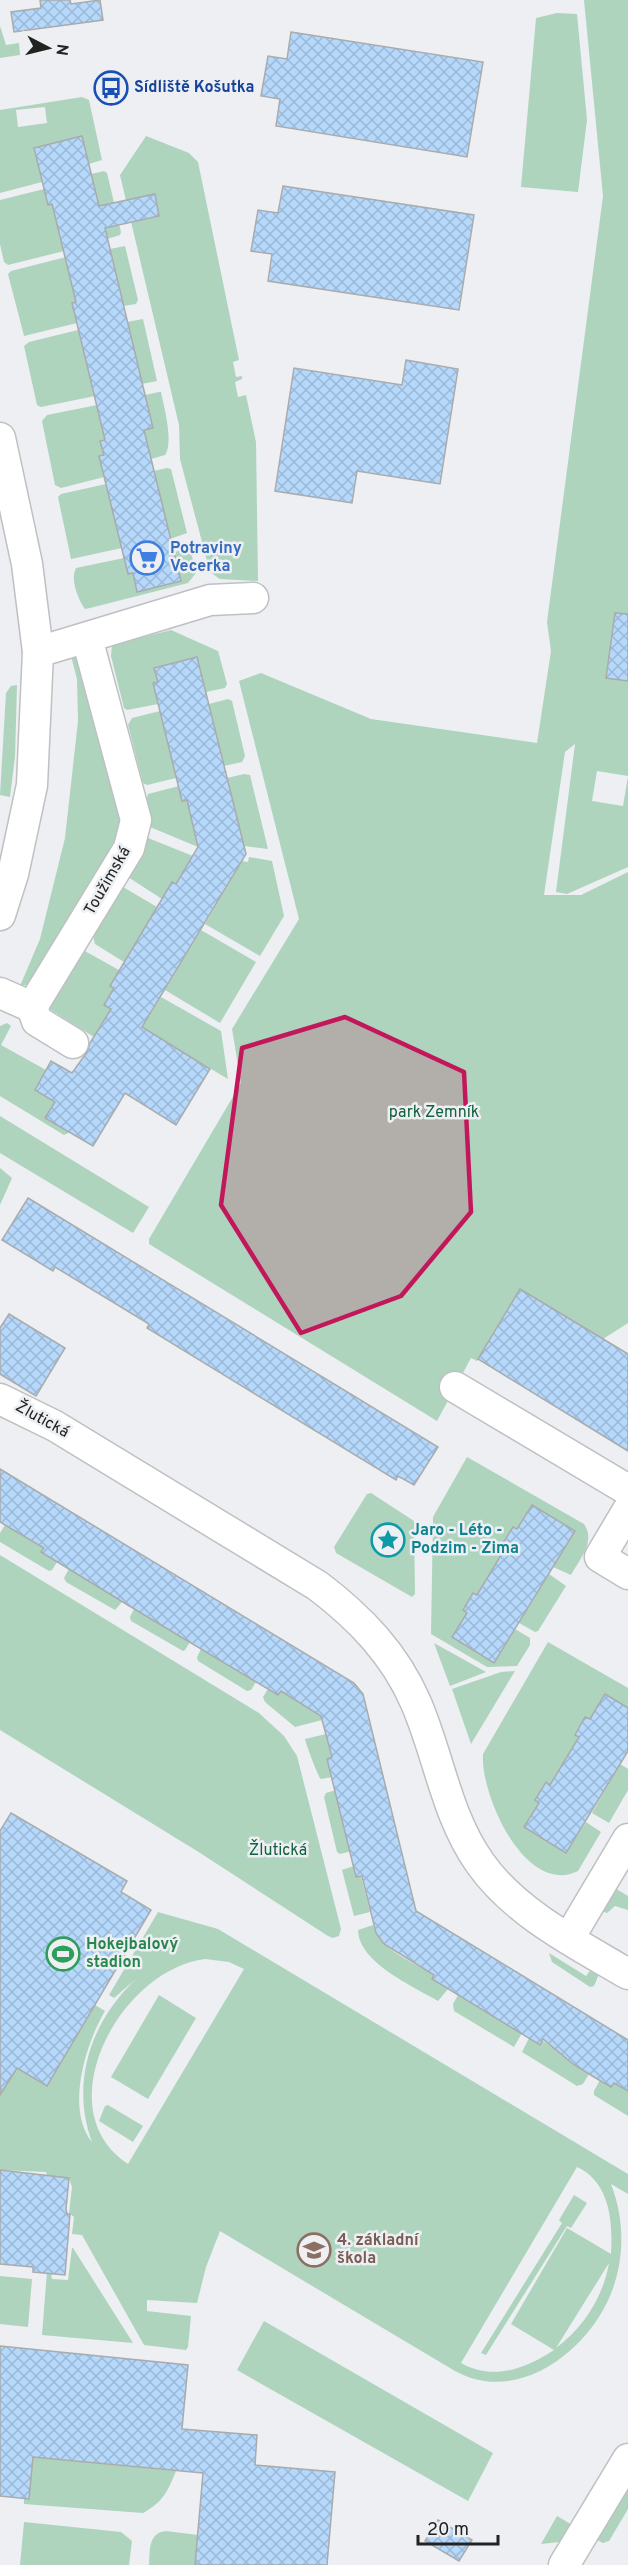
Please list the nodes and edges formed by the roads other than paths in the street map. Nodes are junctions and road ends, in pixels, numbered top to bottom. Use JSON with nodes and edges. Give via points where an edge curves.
{"nodes":[{"id":1,"x":0,"y":438,"type":"edge"},
{"id":2,"x":253,"y":598,"type":"dead end"},
{"id":3,"x":87,"y":638,"type":"junction"},
{"id":4,"x":38,"y":652,"type":"junction"},
{"id":5,"x":0,"y":915,"type":"edge"},
{"id":6,"x":0,"y":993,"type":"edge"},
{"id":7,"x":32,"y":1007,"type":"junction"},
{"id":8,"x":73,"y":1043,"type":"dead end"},
{"id":9,"x":455,"y":1387,"type":"dead end"},
{"id":10,"x":0,"y":1399,"type":"edge"},
{"id":11,"x":628,"y":1490,"type":"edge"},
{"id":12,"x":628,"y":1510,"type":"edge"},
{"id":13,"x":628,"y":1574,"type":"edge"},
{"id":14,"x":628,"y":1839,"type":"edge"},
{"id":15,"x":569,"y":1938,"type":"junction"},
{"id":16,"x":628,"y":1974,"type":"edge"},
{"id":17,"x":628,"y":2458,"type":"edge"},
{"id":18,"x":564,"y":2565,"type":"edge"}],
"edges":[{"from":1,"to":4,"type":"street","via":[[27,564]]},
{"from":2,"to":3,"type":"street","via":[[210,600]]},
{"from":3,"to":4,"type":"street"},
{"from":3,"to":7,"type":"street","name":"Toužimská","via":[[136,820],[129,848]]},
{"from":4,"to":5,"type":"street","via":[[32,785]]},
{"from":6,"to":7,"type":"street"},
{"from":7,"to":8,"type":"street","via":[[37,1021]]},
{"from":9,"to":11,"type":"street"},
{"from":10,"to":15,"type":"street","name":"Žlutická","via":[[65,1432],[318,1586],[350,1611],[381,1645],[417,1704],[449,1802],[478,1861],[505,1893]]},
{"from":12,"to":13,"type":"street","via":[[600,1557]]},
{"from":14,"to":15,"type":"street"},
{"from":15,"to":16,"type":"street","name":"Žlutická"},
{"from":17,"to":18,"type":"street"}]}
